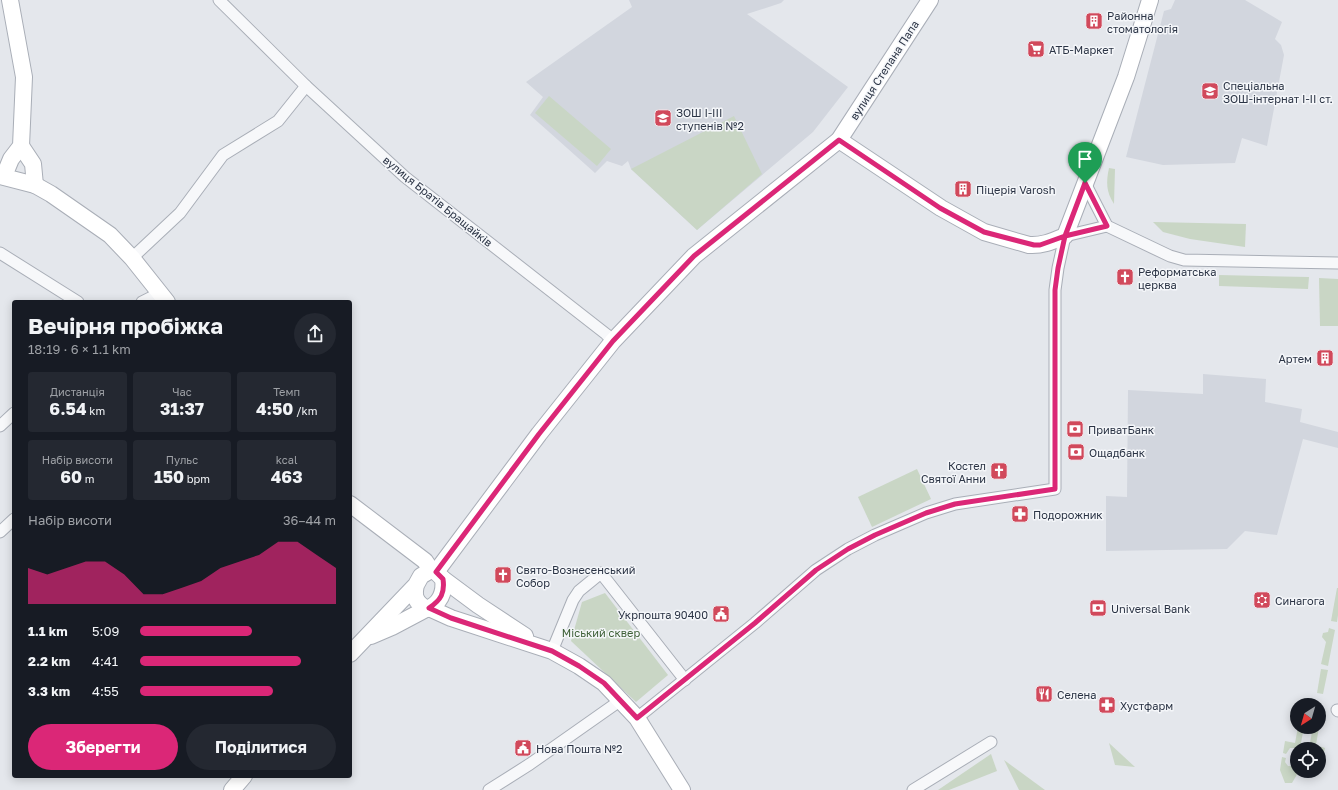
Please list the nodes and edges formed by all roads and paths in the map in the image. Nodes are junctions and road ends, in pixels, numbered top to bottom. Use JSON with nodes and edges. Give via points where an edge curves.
{"nodes":[{"id":1,"x":10,"y":0,"type":"edge"},
{"id":2,"x":219,"y":0,"type":"edge"},
{"id":3,"x":930,"y":0,"type":"edge"},
{"id":4,"x":1150,"y":0,"type":"edge"},
{"id":5,"x":306,"y":86,"type":"junction"},
{"id":6,"x":839,"y":140,"type":"junction"},
{"id":7,"x":21,"y":146,"type":"junction"},
{"id":8,"x":2,"y":176,"type":"edge"},
{"id":9,"x":1085,"y":183,"type":"junction"},
{"id":10,"x":35,"y":185,"type":"junction"},
{"id":11,"x":1107,"y":226,"type":"junction"},
{"id":12,"x":1065,"y":236,"type":"junction"},
{"id":13,"x":0,"y":253,"type":"edge"},
{"id":14,"x":132,"y":258,"type":"junction"},
{"id":15,"x":1338,"y":263,"type":"edge"},
{"id":16,"x":163,"y":298,"type":"edge"},
{"id":17,"x":75,"y":300,"type":"edge"},
{"id":18,"x":152,"y":300,"type":"edge"},
{"id":19,"x":613,"y":341,"type":"junction"},
{"id":20,"x":12,"y":415,"type":"edge"},
{"id":21,"x":0,"y":426,"type":"edge"},
{"id":22,"x":352,"y":506,"type":"edge"},
{"id":23,"x":12,"y":521,"type":"edge"},
{"id":24,"x":0,"y":532,"type":"edge"},
{"id":25,"x":437,"y":573,"type":"junction"},
{"id":26,"x":416,"y":585,"type":"junction"},
{"id":27,"x":428,"y":608,"type":"junction"},
{"id":28,"x":366,"y":638,"type":"junction"},
{"id":29,"x":548,"y":649,"type":"junction"},
{"id":30,"x":352,"y":652,"type":"edge"},
{"id":31,"x":685,"y":680,"type":"junction"},
{"id":32,"x":621,"y":700,"type":"junction"},
{"id":33,"x":637,"y":718,"type":"junction"},
{"id":34,"x":990,"y":742,"type":"dead end"},
{"id":35,"x":242,"y":778,"type":"edge"},
{"id":36,"x":232,"y":790,"type":"edge"},
{"id":37,"x":488,"y":790,"type":"edge"},
{"id":38,"x":682,"y":790,"type":"edge"},
{"id":39,"x":913,"y":790,"type":"edge"}],
"edges":[{"from":1,"to":7,"type":"main road","via":[[24,77]]},
{"from":2,"to":5,"type":"street","name":"вулиця Братів Бращайків"},
{"from":3,"to":6,"type":"main road","name":"вулиця Степана Папа"},
{"from":4,"to":9,"type":"main road","via":[[1126,77]]},
{"from":5,"to":14,"type":"street","via":[[278,121],[223,155],[180,213]]},
{"from":5,"to":19,"type":"street","name":"вулиця Братів Бращайків","via":[[405,177]]},
{"from":6,"to":12,"type":"main road","via":[[940,208],[984,232],[1034,245]]},
{"from":6,"to":19,"type":"main road","name":"вулиця Степана Папа","via":[[694,256]]},
{"from":7,"to":8,"type":"main road"},
{"from":7,"to":10,"type":"main road","via":[[33,164]]},
{"from":8,"to":10,"type":"main road"},
{"from":9,"to":11,"type":"street"},
{"from":9,"to":12,"type":"main road"},
{"from":10,"to":14,"type":"main road","via":[[110,235]]},
{"from":11,"to":12,"type":"street"},
{"from":11,"to":15,"type":"street","via":[[1184,260]]},
{"from":12,"to":31,"type":"street","via":[[1056,279],[1055,489],[955,504],[926,513],[875,535],[816,570]]},
{"from":13,"to":17,"type":"street"},
{"from":14,"to":16,"type":"main road"},
{"from":16,"to":18,"type":"street"},
{"from":19,"to":25,"type":"main road","name":"вулиця Степана Папа","via":[[539,434]]},
{"from":20,"to":21,"type":"street"},
{"from":22,"to":25,"type":"main road"},
{"from":23,"to":24,"type":"street"},
{"from":25,"to":26,"type":"main road","via":[[421,576]]},
{"from":25,"to":27,"type":"main road","via":[[443,595]]},
{"from":25,"to":29,"type":"main road","via":[[478,605]]},
{"from":26,"to":27,"type":"main road","via":[[415,597],[419,604]]},
{"from":26,"to":28,"type":"main road"},
{"from":27,"to":28,"type":"main road"},
{"from":27,"to":29,"type":"main road","via":[[451,618]]},
{"from":28,"to":30,"type":"main road"},
{"from":29,"to":31,"type":"street","via":[[579,591],[601,573]]},
{"from":29,"to":32,"type":"main road","via":[[604,683]]},
{"from":31,"to":33,"type":"street"},
{"from":32,"to":33,"type":"main road"},
{"from":32,"to":37,"type":"street","via":[[530,764]]},
{"from":33,"to":38,"type":"main road"},
{"from":34,"to":39,"type":"street"},
{"from":35,"to":36,"type":"main road"}]}
